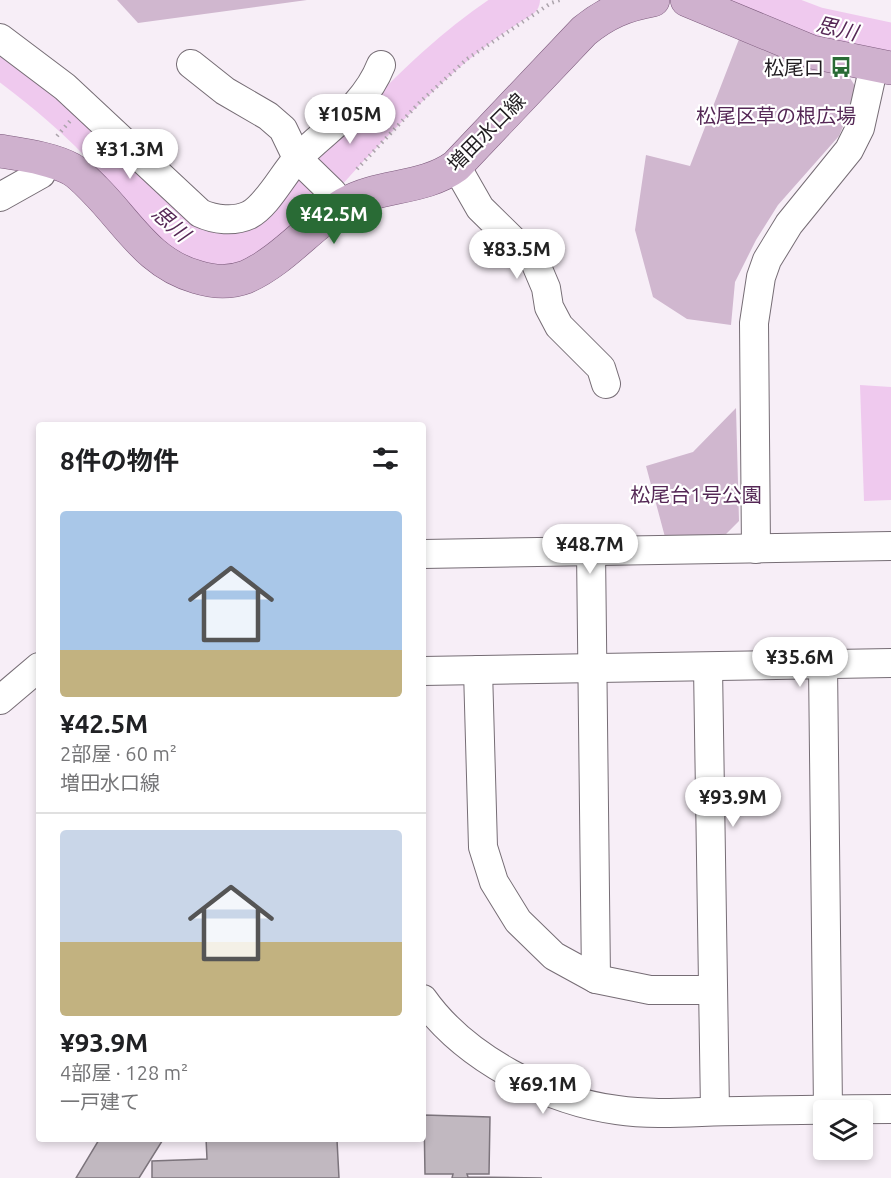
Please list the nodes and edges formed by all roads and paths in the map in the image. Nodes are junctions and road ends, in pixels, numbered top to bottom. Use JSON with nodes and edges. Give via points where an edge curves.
{"nodes":[{"id":1,"x":560,"y":0,"type":"edge"},
{"id":2,"x":653,"y":0,"type":"edge"},
{"id":3,"x":687,"y":0,"type":"edge"},
{"id":4,"x":734,"y":7,"type":"edge"},
{"id":5,"x":0,"y":38,"type":"edge"},
{"id":6,"x":191,"y":64,"type":"dead end"},
{"id":7,"x":381,"y":65,"type":"dead end"},
{"id":8,"x":883,"y":66,"type":"edge"},
{"id":9,"x":0,"y":151,"type":"edge"},
{"id":10,"x":46,"y":161,"type":"junction"},
{"id":11,"x":301,"y":162,"type":"junction"},
{"id":12,"x":456,"y":166,"type":"junction"},
{"id":13,"x":0,"y":197,"type":"edge"},
{"id":14,"x":336,"y":198,"type":"junction"},
{"id":15,"x":606,"y":384,"type":"dead end"},
{"id":16,"x":891,"y":546,"type":"edge"},
{"id":17,"x":756,"y":549,"type":"junction"},
{"id":18,"x":591,"y":551,"type":"junction"},
{"id":19,"x":426,"y":554,"type":"edge"},
{"id":20,"x":891,"y":663,"type":"edge"},
{"id":21,"x":823,"y":664,"type":"junction"},
{"id":22,"x":708,"y":666,"type":"junction"},
{"id":23,"x":592,"y":669,"type":"junction"},
{"id":24,"x":36,"y":670,"type":"edge"},
{"id":25,"x":478,"y":670,"type":"junction"},
{"id":26,"x":426,"y":671,"type":"edge"},
{"id":27,"x":0,"y":700,"type":"edge"},
{"id":28,"x":596,"y":979,"type":"junction"},
{"id":29,"x":712,"y":990,"type":"junction"},
{"id":30,"x":426,"y":1002,"type":"edge"},
{"id":31,"x":828,"y":1100,"type":"edge"},
{"id":32,"x":873,"y":1109,"type":"edge"},
{"id":33,"x":891,"y":1109,"type":"edge"},
{"id":34,"x":813,"y":1110,"type":"edge"},
{"id":35,"x":715,"y":1111,"type":"junction"}],
"edges":[{"from":1,"to":14,"type":"path","via":[[467,58],[374,148]]},
{"from":2,"to":12,"type":"main road","name":"増田水口線","via":[[617,9],[584,31]]},
{"from":3,"to":4,"type":"main road"},
{"from":4,"to":8,"type":"main road","via":[[812,52]]},
{"from":5,"to":11,"type":"street","via":[[65,87],[200,213],[212,218],[235,219],[251,214]]},
{"from":6,"to":11,"type":"street","via":[[283,129]]},
{"from":7,"to":11,"type":"street","via":[[375,81],[347,116]]},
{"from":8,"to":17,"type":"street","via":[[849,150],[789,224],[761,277],[754,323]]},
{"from":9,"to":10,"type":"main road","name":"増田水口線"},
{"from":10,"to":13,"type":"street","via":[[41,174]]},
{"from":10,"to":14,"type":"main road","name":"増田水口線","via":[[72,169],[87,181],[155,258],[209,281],[227,281],[256,271]]},
{"from":11,"to":14,"type":"street"},
{"from":12,"to":14,"type":"main road","name":"増田水口線","via":[[432,180],[356,198]]},
{"from":12,"to":15,"type":"street","via":[[480,208],[535,262],[559,326],[601,368]]},
{"from":16,"to":17,"type":"street"},
{"from":17,"to":18,"type":"street"},
{"from":18,"to":19,"type":"street"},
{"from":18,"to":23,"type":"street"},
{"from":20,"to":21,"type":"street"},
{"from":21,"to":22,"type":"street"},
{"from":21,"to":31,"type":"street"},
{"from":22,"to":23,"type":"street"},
{"from":22,"to":29,"type":"street"},
{"from":23,"to":25,"type":"street"},
{"from":23,"to":28,"type":"street"},
{"from":24,"to":27,"type":"street"},
{"from":25,"to":26,"type":"street"},
{"from":25,"to":28,"type":"street","via":[[486,861],[504,902],[527,932],[554,956]]},
{"from":28,"to":29,"type":"street","via":[[650,990]]},
{"from":29,"to":35,"type":"street"},
{"from":30,"to":35,"type":"street","via":[[471,1047],[540,1089],[616,1110]]},
{"from":32,"to":33,"type":"street"},
{"from":34,"to":35,"type":"street"}]}
